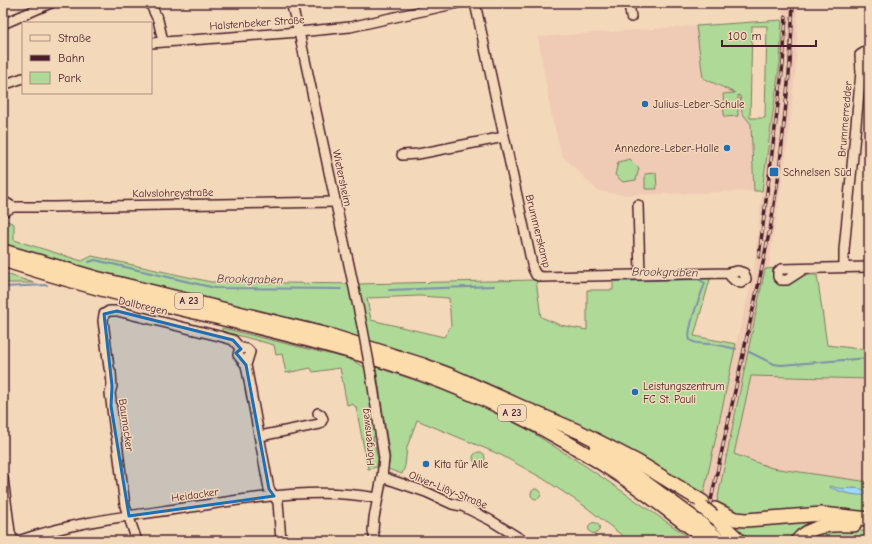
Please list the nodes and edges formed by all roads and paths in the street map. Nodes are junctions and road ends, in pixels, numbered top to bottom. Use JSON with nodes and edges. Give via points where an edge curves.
{"nodes":[{"id":1,"x":51,"y":3,"type":"edge"},
{"id":2,"x":150,"y":3,"type":"edge"},
{"id":3,"x":291,"y":3,"type":"edge"},
{"id":4,"x":458,"y":3,"type":"edge"},
{"id":5,"x":475,"y":3,"type":"edge"},
{"id":6,"x":629,"y":3,"type":"edge"},
{"id":7,"x":422,"y":7,"type":"edge"},
{"id":8,"x":631,"y":17,"type":"dead end"},
{"id":9,"x":3,"y":24,"type":"edge"},
{"id":10,"x":299,"y":32,"type":"junction"},
{"id":11,"x":163,"y":41,"type":"junction"},
{"id":12,"x":152,"y":43,"type":"edge"},
{"id":13,"x":869,"y":53,"type":"edge"},
{"id":14,"x":869,"y":61,"type":"edge"},
{"id":15,"x":861,"y":67,"type":"junction"},
{"id":16,"x":22,"y":78,"type":"edge"},
{"id":17,"x":3,"y":85,"type":"edge"},
{"id":18,"x":504,"y":137,"type":"junction"},
{"id":19,"x":402,"y":155,"type":"dead end"},
{"id":20,"x":3,"y":201,"type":"edge"},
{"id":21,"x":335,"y":202,"type":"junction"},
{"id":22,"x":638,"y":205,"type":"dead end"},
{"id":23,"x":13,"y":207,"type":"junction"},
{"id":24,"x":3,"y":212,"type":"edge"},
{"id":25,"x":3,"y":251,"type":"edge"},
{"id":26,"x":3,"y":260,"type":"edge"},
{"id":27,"x":869,"y":267,"type":"edge"},
{"id":28,"x":844,"y":268,"type":"junction"},
{"id":29,"x":804,"y":269,"type":"dead end"},
{"id":30,"x":728,"y":273,"type":"dead end"},
{"id":31,"x":640,"y":274,"type":"junction"},
{"id":32,"x":106,"y":312,"type":"joint"},
{"id":33,"x":363,"y":330,"type":"joint"},
{"id":34,"x":526,"y":410,"type":"junction"},
{"id":35,"x":318,"y":413,"type":"dead end"},
{"id":36,"x":260,"y":436,"type":"junction"},
{"id":37,"x":382,"y":477,"type":"junction"},
{"id":38,"x":3,"y":478,"type":"edge"},
{"id":39,"x":274,"y":496,"type":"junction"},
{"id":40,"x":377,"y":498,"type":"junction"},
{"id":41,"x":708,"y":509,"type":"junction"},
{"id":42,"x":129,"y":516,"type":"junction"},
{"id":43,"x":869,"y":519,"type":"edge"},
{"id":44,"x":869,"y":526,"type":"edge"},
{"id":45,"x":703,"y":532,"type":"edge"},
{"id":46,"x":13,"y":541,"type":"edge"},
{"id":47,"x":18,"y":541,"type":"edge"},
{"id":48,"x":137,"y":541,"type":"edge"},
{"id":49,"x":281,"y":541,"type":"edge"},
{"id":50,"x":375,"y":541,"type":"edge"},
{"id":51,"x":524,"y":541,"type":"edge"},
{"id":52,"x":721,"y":541,"type":"edge"},
{"id":53,"x":740,"y":541,"type":"edge"},
{"id":54,"x":797,"y":541,"type":"edge"}],
"edges":[{"from":1,"to":9,"type":"street"},
{"from":2,"to":11,"type":"street","via":[[158,20]]},
{"from":3,"to":10,"type":"street","name":"Wietersheim"},
{"from":4,"to":7,"type":"street","name":"Halstenbeker Straße"},
{"from":5,"to":18,"type":"street","name":"Brummerskamp"},
{"from":6,"to":8,"type":"street"},
{"from":7,"to":10,"type":"street","name":"Halstenbeker Straße","via":[[360,25]]},
{"from":10,"to":11,"type":"street","name":"Halstenbeker Straße"},
{"from":10,"to":21,"type":"street","name":"Wietersheim"},
{"from":11,"to":12,"type":"street","name":"Halstenbeker Straße"},
{"from":13,"to":15,"type":"street","name":"Brummerredder","via":[[862,52],[860,55]]},
{"from":14,"to":15,"type":"street","name":"Brummerredder"},
{"from":15,"to":28,"type":"street","name":"Brummerredder"},
{"from":16,"to":17,"type":"street"},
{"from":18,"to":19,"type":"street"},
{"from":18,"to":31,"type":"street","name":"Brummerskamp","via":[[536,275],[542,277]]},
{"from":20,"to":23,"type":"street"},
{"from":21,"to":23,"type":"street","name":"Kalvslohreystraße"},
{"from":21,"to":33,"type":"street","name":"Wietersheim"},
{"from":22,"to":31,"type":"street"},
{"from":23,"to":24,"type":"street","name":"Kalvslohreystraße"},
{"from":25,"to":34,"type":"highway","number":"A 23","via":[[96,278],[368,347],[450,375]]},
{"from":26,"to":45,"type":"highway","number":"A 23","via":[[100,289],[328,345],[419,373],[521,417],[590,456]]},
{"from":27,"to":28,"type":"street"},
{"from":28,"to":29,"type":"street"},
{"from":30,"to":31,"type":"street","name":"Brummerskamp"},
{"from":32,"to":36,"type":"street","name":"Dallbregen","via":[[117,311],[233,340],[241,349],[238,353],[246,365]]},
{"from":32,"to":42,"type":"street","name":"Baumacker","via":[[103,321],[111,372],[111,406],[125,506]]},
{"from":33,"to":37,"type":"street","name":"Hörgensweg","bridge":true,"via":[[384,458]]},
{"from":34,"to":41,"type":"highway","via":[[580,432],[638,462]]},
{"from":34,"to":45,"type":"highway","number":"A 23","via":[[589,444],[631,472]]},
{"from":35,"to":36,"type":"street","via":[[323,418],[320,424]]},
{"from":36,"to":39,"type":"street","name":"Dallbregen","via":[[269,489]]},
{"from":37,"to":40,"type":"street","name":"Hörgensweg"},
{"from":37,"to":51,"type":"street","name":"Oliver-Lißy-Straße","via":[[462,506]]},
{"from":38,"to":46,"type":"street"},
{"from":39,"to":40,"type":"street","name":"Heidacker","via":[[335,494]]},
{"from":39,"to":42,"type":"street","name":"Heidacker"},
{"from":39,"to":49,"type":"street","name":"Dallbregen","via":[[280,508]]},
{"from":40,"to":50,"type":"street","name":"Hörgensweg","via":[[373,524]]},
{"from":41,"to":43,"type":"highway","via":[[735,519],[746,520],[822,514]]},
{"from":41,"to":53,"type":"highway"},
{"from":42,"to":47,"type":"street","name":"Heidacker","via":[[71,525]]},
{"from":42,"to":48,"type":"street","name":"Baumacker"},
{"from":44,"to":54,"type":"highway","via":[[824,525],[806,532]]},
{"from":45,"to":52,"type":"highway","number":"A 23"}]}
